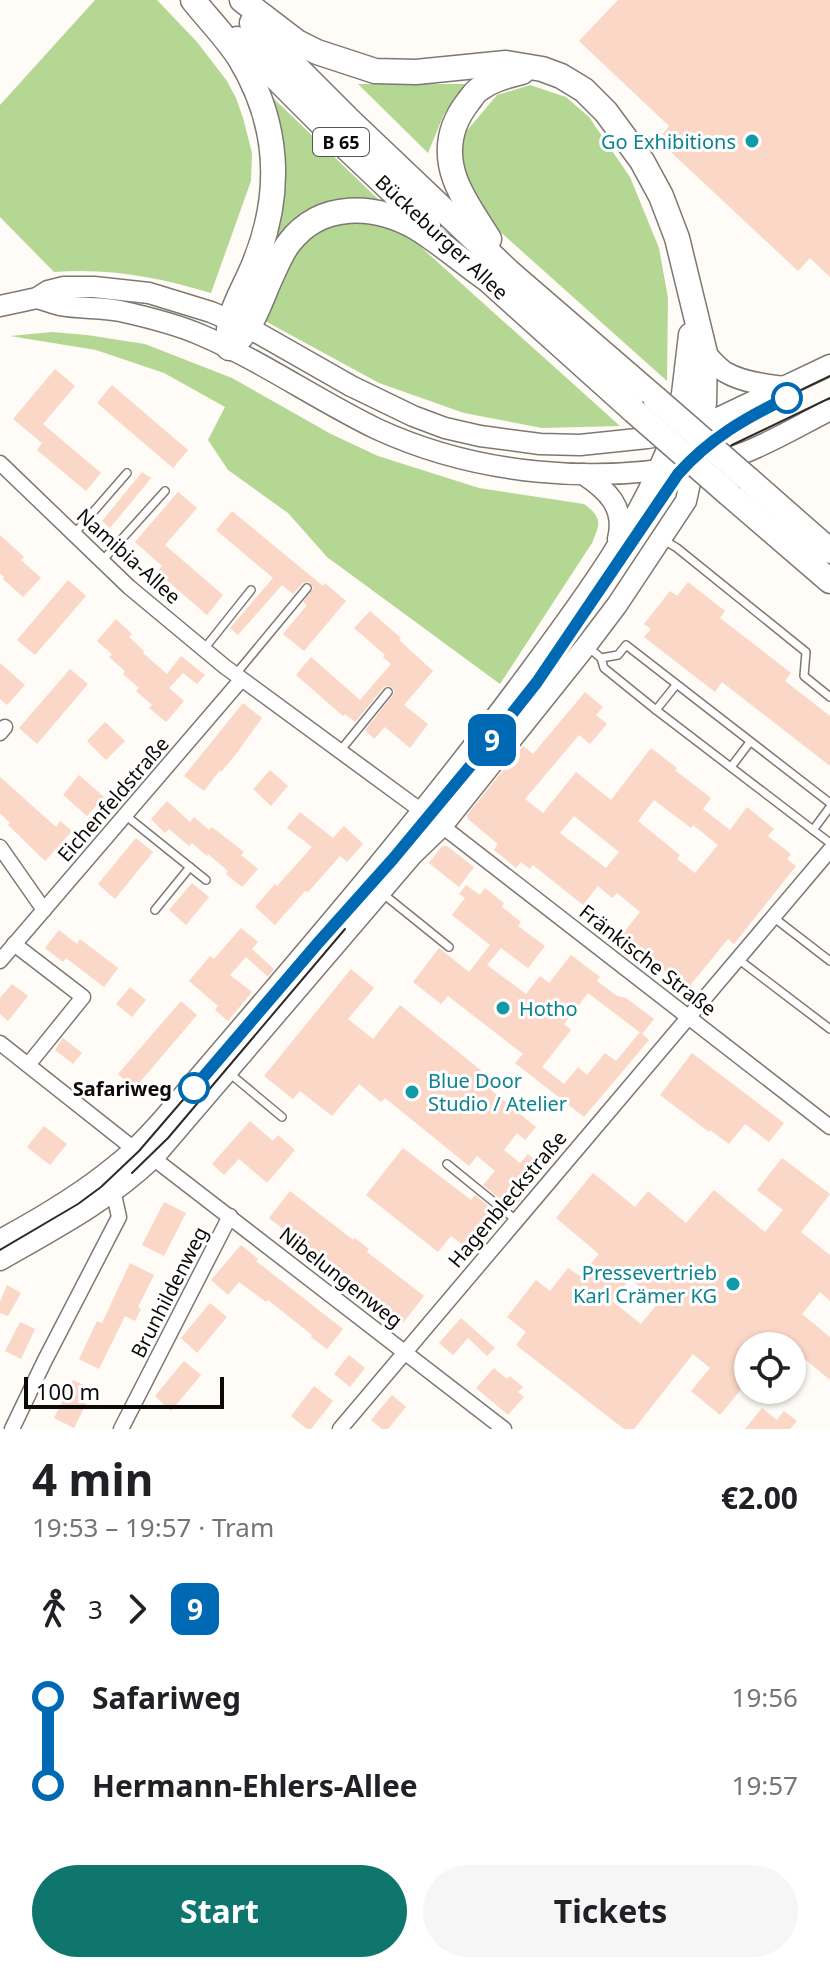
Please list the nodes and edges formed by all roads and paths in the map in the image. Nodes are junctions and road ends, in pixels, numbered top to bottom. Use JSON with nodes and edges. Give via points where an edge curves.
{"nodes":[{"id":1,"x":193,"y":0,"type":"edge"},
{"id":2,"x":199,"y":0,"type":"edge"},
{"id":3,"x":230,"y":0,"type":"edge"},
{"id":4,"x":242,"y":0,"type":"edge"},
{"id":5,"x":542,"y":69,"type":"junction"},
{"id":6,"x":498,"y":276,"type":"junction"},
{"id":7,"x":37,"y":298,"type":"junction"},
{"id":8,"x":692,"y":299,"type":"junction"},
{"id":9,"x":0,"y":306,"type":"edge"},
{"id":10,"x":239,"y":324,"type":"junction"},
{"id":11,"x":229,"y":348,"type":"junction"},
{"id":12,"x":705,"y":353,"type":"junction"},
{"id":13,"x":830,"y":365,"type":"edge"},
{"id":14,"x":785,"y":387,"type":"junction"},
{"id":15,"x":680,"y":410,"type":"junction"},
{"id":16,"x":830,"y":410,"type":"edge"},
{"id":17,"x":699,"y":427,"type":"junction"},
{"id":18,"x":673,"y":434,"type":"junction"},
{"id":19,"x":731,"y":457,"type":"junction"},
{"id":20,"x":0,"y":463,"type":"edge"},
{"id":21,"x":694,"y":465,"type":"junction"},
{"id":22,"x":660,"y":471,"type":"junction"},
{"id":23,"x":127,"y":473,"type":"dead end"},
{"id":24,"x":583,"y":474,"type":"junction"},
{"id":25,"x":738,"y":486,"type":"junction"},
{"id":26,"x":165,"y":491,"type":"dead end"},
{"id":27,"x":74,"y":534,"type":"junction"},
{"id":28,"x":662,"y":538,"type":"junction"},
{"id":29,"x":614,"y":550,"type":"junction"},
{"id":30,"x":830,"y":551,"type":"edge"},
{"id":31,"x":102,"y":561,"type":"junction"},
{"id":32,"x":830,"y":581,"type":"edge"},
{"id":33,"x":307,"y":588,"type":"dead end"},
{"id":34,"x":251,"y":590,"type":"dead end"},
{"id":35,"x":204,"y":649,"type":"junction"},
{"id":36,"x":594,"y":652,"type":"junction"},
{"id":37,"x":238,"y":677,"type":"junction"},
{"id":38,"x":676,"y":685,"type":"junction"},
{"id":39,"x":388,"y":692,"type":"dead end"},
{"id":40,"x":830,"y":697,"type":"edge"},
{"id":41,"x":656,"y":710,"type":"junction"},
{"id":42,"x":750,"y":742,"type":"junction"},
{"id":43,"x":340,"y":751,"type":"junction"},
{"id":44,"x":731,"y":767,"type":"junction"},
{"id":45,"x":830,"y":805,"type":"edge"},
{"id":46,"x":423,"y":812,"type":"junction"},
{"id":47,"x":125,"y":815,"type":"junction"},
{"id":48,"x":442,"y":826,"type":"junction"},
{"id":49,"x":813,"y":830,"type":"junction"},
{"id":50,"x":830,"y":843,"type":"edge"},
{"id":51,"x":0,"y":847,"type":"edge"},
{"id":52,"x":830,"y":850,"type":"edge"},
{"id":53,"x":190,"y":867,"type":"junction"},
{"id":54,"x":206,"y":880,"type":"dead end"},
{"id":55,"x":381,"y":892,"type":"junction"},
{"id":56,"x":44,"y":910,"type":"junction"},
{"id":57,"x":155,"y":910,"type":"dead end"},
{"id":58,"x":773,"y":917,"type":"junction"},
{"id":59,"x":14,"y":944,"type":"junction"},
{"id":60,"x":449,"y":947,"type":"dead end"},
{"id":61,"x":738,"y":959,"type":"junction"},
{"id":62,"x":0,"y":961,"type":"edge"},
{"id":63,"x":830,"y":961,"type":"edge"},
{"id":64,"x":689,"y":1017,"type":"junction"},
{"id":65,"x":830,"y":1029,"type":"edge"},
{"id":66,"x":0,"y":1043,"type":"edge"},
{"id":67,"x":28,"y":1065,"type":"junction"},
{"id":68,"x":228,"y":1072,"type":"junction"},
{"id":69,"x":282,"y":1117,"type":"dead end"},
{"id":70,"x":828,"y":1122,"type":"edge"},
{"id":71,"x":144,"y":1154,"type":"junction"},
{"id":72,"x":447,"y":1164,"type":"dead end"},
{"id":73,"x":111,"y":1194,"type":"junction"},
{"id":74,"x":230,"y":1216,"type":"junction"},
{"id":75,"x":516,"y":1220,"type":"junction"},
{"id":76,"x":0,"y":1240,"type":"edge"},
{"id":77,"x":0,"y":1260,"type":"edge"},
{"id":78,"x":404,"y":1352,"type":"junction"},
{"id":79,"x":12,"y":1429,"type":"edge"},
{"id":80,"x":121,"y":1429,"type":"edge"},
{"id":81,"x":340,"y":1429,"type":"edge"},
{"id":82,"x":504,"y":1429,"type":"edge"}],
"edges":[{"from":1,"to":10,"type":"highway","via":[[238,56],[261,102],[272,146],[274,177],[263,240]]},
{"from":2,"to":6,"type":"highway","name":"Bückeburger Allee","number":"B 65","via":[[345,146]]},
{"from":3,"to":6,"type":"highway","name":"Bückeburger Allee","number":"B 65"},
{"from":4,"to":5,"type":"highway","via":[[297,42],[375,71],[506,63]]},
{"from":5,"to":6,"type":"highway","via":[[498,78],[477,90],[457,116],[451,135],[454,176]]},
{"from":5,"to":8,"type":"highway","via":[[584,90],[642,161],[677,238]]},
{"from":6,"to":10,"type":"highway","via":[[383,213],[336,212],[312,222],[291,241]]},
{"from":6,"to":25,"type":"highway","name":"Bückeburger Allee","number":"B 65","bridge":true,"via":[[655,398]]},
{"from":6,"to":25,"type":"highway","name":"Bückeburger Allee","number":"B 65","bridge":true,"via":[[634,411]]},
{"from":7,"to":9,"type":"street"},
{"from":7,"to":10,"type":"street","via":[[64,287],[120,289],[180,301]]},
{"from":7,"to":11,"type":"street","via":[[121,311]]},
{"from":8,"to":12,"type":"highway"},
{"from":8,"to":15,"type":"highway"},
{"from":10,"to":11,"type":"highway","via":[[240,340]]},
{"from":10,"to":18,"type":"street","via":[[351,386],[445,428],[540,444]]},
{"from":11,"to":24,"type":"street","via":[[402,439],[462,460]]},
{"from":12,"to":14,"type":"street","via":[[726,373]]},
{"from":12,"to":17,"type":"highway"},
{"from":13,"to":14,"type":"street"},
{"from":14,"to":17,"type":"street"},
{"from":15,"to":17,"type":"street"},
{"from":15,"to":18,"type":"highway"},
{"from":16,"to":19,"type":"street"},
{"from":17,"to":18,"type":"street"},
{"from":17,"to":19,"type":"street"},
{"from":17,"to":21,"type":"street"},
{"from":18,"to":22,"type":"street"},
{"from":19,"to":21,"type":"street"},
{"from":20,"to":27,"type":"street","name":"Namibia-Allee"},
{"from":21,"to":22,"type":"street"},
{"from":21,"to":28,"type":"street","via":[[686,501]]},
{"from":22,"to":24,"type":"street"},
{"from":22,"to":29,"type":"street"},
{"from":23,"to":27,"type":"lane"},
{"from":24,"to":29,"type":"street","via":[[614,502],[620,519]]},
{"from":25,"to":30,"type":"highway","number":"B 65"},
{"from":25,"to":32,"type":"highway","number":"B 65"},
{"from":26,"to":31,"type":"lane"},
{"from":27,"to":31,"type":"street","name":"Namibia-Allee"},
{"from":28,"to":36,"type":"street"},
{"from":28,"to":40,"type":"lane","via":[[806,652],[804,676]]},
{"from":29,"to":46,"type":"street"},
{"from":31,"to":35,"type":"street","name":"Namibia-Allee"},
{"from":33,"to":37,"type":"lane"},
{"from":34,"to":35,"type":"lane"},
{"from":35,"to":37,"type":"street","name":"Namibia-Allee"},
{"from":36,"to":38,"type":"lane","via":[[618,655],[626,645]]},
{"from":36,"to":41,"type":"lane","via":[[604,668]]},
{"from":36,"to":48,"type":"street"},
{"from":37,"to":43,"type":"street","name":"Namibia-Allee"},
{"from":37,"to":47,"type":"street","name":"Eichenfeldstraße"},
{"from":38,"to":41,"type":"lane"},
{"from":38,"to":42,"type":"lane"},
{"from":39,"to":43,"type":"lane"},
{"from":41,"to":44,"type":"lane"},
{"from":42,"to":44,"type":"lane"},
{"from":42,"to":45,"type":"lane"},
{"from":43,"to":46,"type":"street","name":"Namibia-Allee"},
{"from":44,"to":49,"type":"lane"},
{"from":45,"to":49,"type":"lane"},
{"from":46,"to":48,"type":"street"},
{"from":46,"to":71,"type":"street","via":[[174,1107]]},
{"from":47,"to":53,"type":"lane"},
{"from":47,"to":56,"type":"street","name":"Eichenfeldstraße"},
{"from":48,"to":55,"type":"street"},
{"from":48,"to":64,"type":"street","name":"Fränkische Straße"},
{"from":49,"to":50,"type":"lane"},
{"from":51,"to":56,"type":"street"},
{"from":52,"to":58,"type":"street","name":"Hagenbleckstraße"},
{"from":53,"to":54,"type":"lane"},
{"from":53,"to":57,"type":"lane"},
{"from":55,"to":60,"type":"lane"},
{"from":55,"to":68,"type":"street"},
{"from":56,"to":59,"type":"street","name":"Eichenfeldstraße"},
{"from":58,"to":61,"type":"street","name":"Hagenbleckstraße"},
{"from":58,"to":63,"type":"lane"},
{"from":59,"to":62,"type":"street","name":"Eichenfeldstraße"},
{"from":59,"to":67,"type":"street","via":[[83,997]]},
{"from":61,"to":64,"type":"street","name":"Hagenbleckstraße"},
{"from":61,"to":65,"type":"lane"},
{"from":64,"to":70,"type":"street","name":"Fränkische Straße"},
{"from":64,"to":75,"type":"street","name":"Hagenbleckstraße"},
{"from":66,"to":67,"type":"street"},
{"from":67,"to":71,"type":"street"},
{"from":68,"to":69,"type":"lane"},
{"from":68,"to":71,"type":"street"},
{"from":71,"to":73,"type":"street","via":[[132,1179]]},
{"from":71,"to":74,"type":"street","name":"Nibelungenweg"},
{"from":71,"to":76,"type":"street"},
{"from":72,"to":75,"type":"lane"},
{"from":73,"to":77,"type":"street"},
{"from":73,"to":79,"type":"street","via":[[119,1217]]},
{"from":74,"to":78,"type":"street","name":"Nibelungenweg"},
{"from":74,"to":80,"type":"street","name":"Brunhildenweg"},
{"from":75,"to":78,"type":"street","name":"Hagenbleckstraße"},
{"from":78,"to":81,"type":"street","name":"Hagenbleckstraße"},
{"from":78,"to":82,"type":"street","name":"Nibelungenweg"}]}
